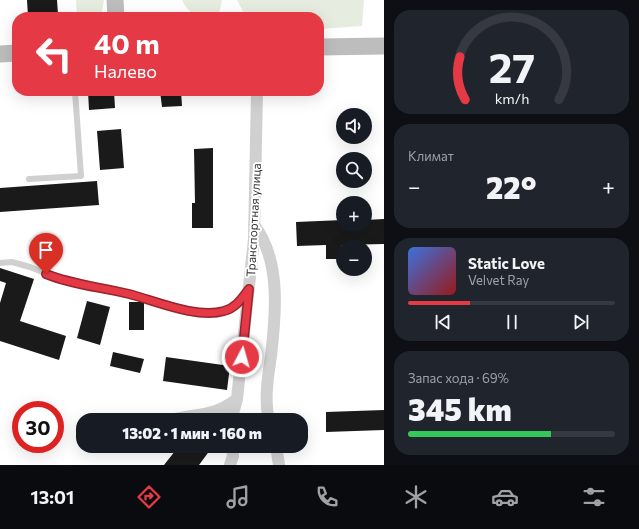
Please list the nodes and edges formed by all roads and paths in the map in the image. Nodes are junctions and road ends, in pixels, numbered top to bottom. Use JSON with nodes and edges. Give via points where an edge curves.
{"nodes":[{"id":1,"x":115,"y":0,"type":"edge"},
{"id":2,"x":116,"y":12,"type":"edge"},
{"id":3,"x":384,"y":46,"type":"edge"},
{"id":4,"x":324,"y":47,"type":"edge"},
{"id":5,"x":12,"y":53,"type":"edge"},
{"id":6,"x":0,"y":54,"type":"edge"},
{"id":7,"x":75,"y":96,"type":"edge"},
{"id":8,"x":257,"y":96,"type":"edge"},
{"id":9,"x":29,"y":179,"type":"dead end"},
{"id":10,"x":254,"y":224,"type":"junction"},
{"id":11,"x":0,"y":263,"type":"edge"},
{"id":12,"x":249,"y":289,"type":"junction"},
{"id":13,"x":237,"y":399,"type":"junction"},
{"id":14,"x":211,"y":413,"type":"edge"},
{"id":15,"x":233,"y":413,"type":"edge"},
{"id":16,"x":267,"y":413,"type":"edge"},
{"id":17,"x":233,"y":453,"type":"edge"},
{"id":18,"x":277,"y":453,"type":"edge"},
{"id":19,"x":230,"y":465,"type":"edge"},
{"id":20,"x":279,"y":465,"type":"edge"}],
"edges":[{"from":1,"to":2,"type":"main road"},
{"from":3,"to":4,"type":"main road"},
{"from":5,"to":6,"type":"main road"},
{"from":7,"to":9,"type":"lane","via":[[81,176]]},
{"from":8,"to":10,"type":"street","name":"Транспортная улица"},
{"from":10,"to":12,"type":"street","name":"Транспортная улица"},
{"from":10,"to":16,"type":"street","via":[[263,236],[271,259],[274,310]]},
{"from":11,"to":12,"type":"lane","via":[[12,262],[67,282],[130,294],[201,313],[225,311],[239,303]]},
{"from":12,"to":13,"type":"street","name":"Транспортная улица"},
{"from":13,"to":14,"type":"street","via":[[225,408]]},
{"from":13,"to":15,"type":"street","name":"Транспортная улица"},
{"from":17,"to":19,"type":"street"},
{"from":18,"to":20,"type":"street"}]}
